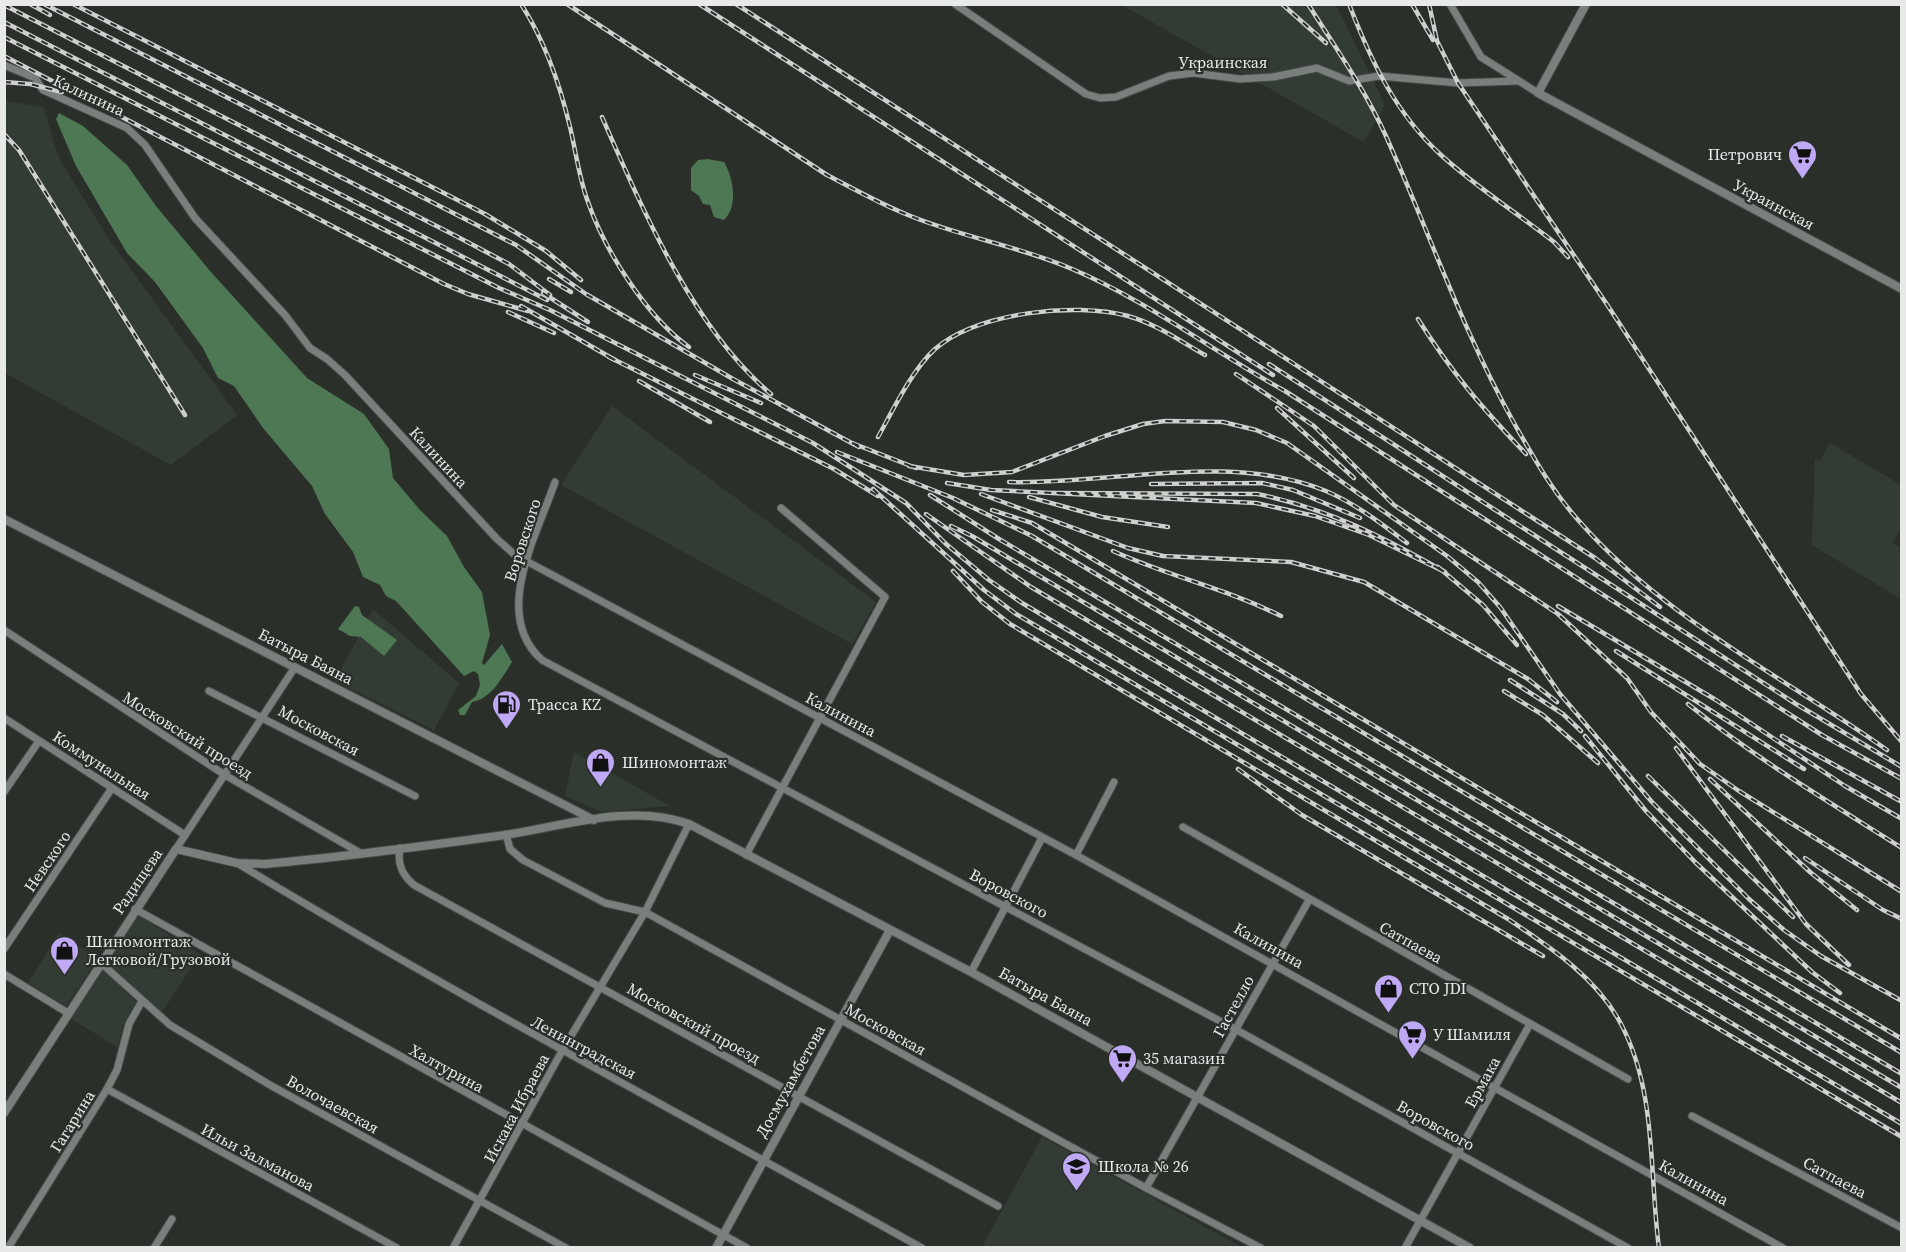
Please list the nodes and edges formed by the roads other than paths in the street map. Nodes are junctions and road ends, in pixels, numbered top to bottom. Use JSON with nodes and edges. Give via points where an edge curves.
{"nodes":[{"id":1,"x":955,"y":4,"type":"edge"},
{"id":2,"x":1450,"y":4,"type":"edge"},
{"id":3,"x":1586,"y":4,"type":"edge"},
{"id":4,"x":4,"y":65,"type":"edge"},
{"id":5,"x":1517,"y":81,"type":"junction"},
{"id":6,"x":1538,"y":93,"type":"junction"},
{"id":7,"x":1902,"y":289,"type":"edge"},
{"id":8,"x":555,"y":482,"type":"dead end"},
{"id":9,"x":781,"y":508,"type":"dead end"},
{"id":10,"x":4,"y":519,"type":"edge"},
{"id":11,"x":527,"y":562,"type":"junction"},
{"id":12,"x":4,"y":630,"type":"edge"},
{"id":13,"x":295,"y":667,"type":"junction"},
{"id":14,"x":209,"y":691,"type":"dead end"},
{"id":15,"x":264,"y":716,"type":"junction"},
{"id":16,"x":818,"y":717,"type":"junction"},
{"id":17,"x":4,"y":718,"type":"edge"},
{"id":18,"x":39,"y":741,"type":"junction"},
{"id":19,"x":225,"y":775,"type":"junction"},
{"id":20,"x":1114,"y":782,"type":"dead end"},
{"id":21,"x":782,"y":787,"type":"junction"},
{"id":22,"x":112,"y":788,"type":"junction"},
{"id":23,"x":4,"y":792,"type":"edge"},
{"id":24,"x":415,"y":796,"type":"dead end"},
{"id":25,"x":594,"y":820,"type":"junction"},
{"id":26,"x":689,"y":824,"type":"junction"},
{"id":27,"x":1183,"y":827,"type":"dead end"},
{"id":28,"x":506,"y":834,"type":"junction"},
{"id":29,"x":185,"y":835,"type":"junction"},
{"id":30,"x":1042,"y":838,"type":"junction"},
{"id":31,"x":400,"y":848,"type":"junction"},
{"id":32,"x":176,"y":849,"type":"junction"},
{"id":33,"x":362,"y":854,"type":"junction"},
{"id":34,"x":746,"y":855,"type":"junction"},
{"id":35,"x":1076,"y":855,"type":"junction"},
{"id":36,"x":237,"y":863,"type":"junction"},
{"id":37,"x":1309,"y":900,"type":"junction"},
{"id":38,"x":1006,"y":906,"type":"junction"},
{"id":39,"x":135,"y":909,"type":"junction"},
{"id":40,"x":645,"y":912,"type":"junction"},
{"id":41,"x":890,"y":930,"type":"junction"},
{"id":42,"x":4,"y":949,"type":"edge"},
{"id":43,"x":1272,"y":962,"type":"junction"},
{"id":44,"x":101,"y":963,"type":"junction"},
{"id":45,"x":971,"y":972,"type":"junction"},
{"id":46,"x":4,"y":974,"type":"edge"},
{"id":47,"x":600,"y":986,"type":"junction"},
{"id":48,"x":142,"y":1001,"type":"junction"},
{"id":49,"x":69,"y":1013,"type":"junction"},
{"id":50,"x":841,"y":1020,"type":"junction"},
{"id":51,"x":1530,"y":1024,"type":"junction"},
{"id":52,"x":1235,"y":1029,"type":"junction"},
{"id":53,"x":562,"y":1051,"type":"junction"},
{"id":54,"x":1628,"y":1079,"type":"dead end"},
{"id":55,"x":1494,"y":1087,"type":"junction"},
{"id":56,"x":107,"y":1089,"type":"junction"},
{"id":57,"x":1198,"y":1096,"type":"junction"},
{"id":58,"x":798,"y":1097,"type":"junction"},
{"id":59,"x":4,"y":1113,"type":"edge"},
{"id":60,"x":1692,"y":1116,"type":"dead end"},
{"id":61,"x":523,"y":1126,"type":"junction"},
{"id":62,"x":1458,"y":1153,"type":"junction"},
{"id":63,"x":764,"y":1160,"type":"junction"},
{"id":64,"x":1146,"y":1188,"type":"junction"},
{"id":65,"x":481,"y":1201,"type":"junction"},
{"id":66,"x":998,"y":1206,"type":"dead end"},
{"id":67,"x":172,"y":1219,"type":"dead end"},
{"id":68,"x":1420,"y":1220,"type":"junction"},
{"id":69,"x":1902,"y":1228,"type":"edge"},
{"id":70,"x":723,"y":1235,"type":"junction"},
{"id":71,"x":8,"y":1248,"type":"edge"},
{"id":72,"x":154,"y":1248,"type":"edge"},
{"id":73,"x":397,"y":1248,"type":"edge"},
{"id":74,"x":453,"y":1248,"type":"edge"},
{"id":75,"x":566,"y":1248,"type":"edge"},
{"id":76,"x":716,"y":1248,"type":"edge"},
{"id":77,"x":747,"y":1248,"type":"edge"},
{"id":78,"x":922,"y":1248,"type":"edge"},
{"id":79,"x":1261,"y":1248,"type":"edge"},
{"id":80,"x":1405,"y":1248,"type":"edge"},
{"id":81,"x":1470,"y":1248,"type":"edge"},
{"id":82,"x":1628,"y":1248,"type":"edge"},
{"id":83,"x":1783,"y":1248,"type":"edge"}],
"edges":[{"from":1,"to":5,"type":"street","name":"Украинская","via":[[1086,94],[1100,98],[1116,97],[1169,76],[1251,79],[1317,68],[1349,81],[1379,76],[1458,83]]},
{"from":2,"to":5,"type":"street","via":[[1481,57]]},
{"from":3,"to":6,"type":"street"},
{"from":4,"to":11,"type":"street","name":"Калинина","via":[[35,78],[43,90],[127,128],[145,145],[195,218],[285,315],[310,348],[345,375],[497,540]]},
{"from":5,"to":6,"type":"street"},
{"from":6,"to":7,"type":"street","name":"Украинская"},
{"from":8,"to":11,"type":"street","name":"Воровского"},
{"from":9,"to":16,"type":"street","via":[[885,597]]},
{"from":10,"to":13,"type":"street","name":"Батыра Баяна"},
{"from":11,"to":16,"type":"street","name":"Калинина"},
{"from":11,"to":21,"type":"street","name":"Воровского","via":[[517,605],[520,625],[542,660]]},
{"from":12,"to":19,"type":"street","name":"Московский проезд"},
{"from":13,"to":15,"type":"street","name":"Радищева"},
{"from":13,"to":25,"type":"street","name":"Батыра Баяна"},
{"from":14,"to":15,"type":"street","name":"Московская"},
{"from":15,"to":19,"type":"street","name":"Радищева"},
{"from":15,"to":24,"type":"street","name":"Московская"},
{"from":16,"to":21,"type":"street"},
{"from":16,"to":30,"type":"street","name":"Калинина"},
{"from":17,"to":18,"type":"street","name":"Коммунальная"},
{"from":18,"to":22,"type":"street","name":"Коммунальная"},
{"from":18,"to":23,"type":"street"},
{"from":19,"to":29,"type":"street","name":"Радищева"},
{"from":19,"to":33,"type":"street","name":"Московский проезд"},
{"from":20,"to":35,"type":"street"},
{"from":21,"to":34,"type":"street"},
{"from":21,"to":38,"type":"street","name":"Воровского"},
{"from":22,"to":29,"type":"street","name":"Коммунальная"},
{"from":22,"to":42,"type":"street","name":"Невского"},
{"from":25,"to":26,"type":"street","name":"Батыра Баяна","via":[[654,815]]},
{"from":25,"to":28,"type":"street","name":"Батыра Баяна"},
{"from":26,"to":34,"type":"street","name":"Батыра Баяна"},
{"from":26,"to":40,"type":"street","name":"Искака Ибраева"},
{"from":27,"to":37,"type":"street","name":"Сатпаева"},
{"from":28,"to":31,"type":"street","name":"Батыра Баяна"},
{"from":28,"to":40,"type":"street","name":"Московская","via":[[510,849],[529,863],[605,903]]},
{"from":29,"to":32,"type":"street","name":"Радищева"},
{"from":30,"to":35,"type":"street","name":"Калинина"},
{"from":30,"to":38,"type":"street"},
{"from":31,"to":33,"type":"street","name":"Батыра Баяна"},
{"from":31,"to":47,"type":"street","name":"Московский проезд","via":[[399,864],[414,885]]},
{"from":32,"to":36,"type":"street","name":"Батыра Баяна"},
{"from":32,"to":39,"type":"street","name":"Радищева"},
{"from":33,"to":36,"type":"street","name":"Батыра Баяна","via":[[265,864]]},
{"from":34,"to":41,"type":"street","name":"Батыра Баяна"},
{"from":35,"to":43,"type":"street","name":"Калинина"},
{"from":36,"to":53,"type":"street","name":"Ленинградская","via":[[353,934]]},
{"from":37,"to":43,"type":"street","name":"Гастелло"},
{"from":37,"to":51,"type":"street","name":"Сатпаева"},
{"from":38,"to":45,"type":"street"},
{"from":38,"to":52,"type":"street","name":"Воровского"},
{"from":39,"to":44,"type":"street","name":"Радищева"},
{"from":39,"to":61,"type":"street","name":"Халтурина"},
{"from":40,"to":47,"type":"street","name":"Искака Ибраева"},
{"from":40,"to":50,"type":"street","name":"Московская"},
{"from":41,"to":45,"type":"street","name":"Батыра Баяна"},
{"from":41,"to":50,"type":"street","name":"Досмухамбетова"},
{"from":43,"to":52,"type":"street","name":"Гастелло"},
{"from":43,"to":55,"type":"street","name":"Калинина"},
{"from":44,"to":48,"type":"street","name":"Волочаевская"},
{"from":44,"to":49,"type":"street","name":"Радищева"},
{"from":45,"to":57,"type":"street","name":"Батыра Баяна"},
{"from":46,"to":49,"type":"street"},
{"from":47,"to":53,"type":"street","name":"Искака Ибраева"},
{"from":47,"to":58,"type":"street","name":"Московский проезд"},
{"from":48,"to":56,"type":"street","name":"Гагарина","via":[[129,1024],[117,1070]]},
{"from":48,"to":65,"type":"street","name":"Волочаевская","via":[[170,1025],[270,1085]]},
{"from":49,"to":59,"type":"street","name":"Радищева"},
{"from":50,"to":58,"type":"street","name":"Досмухамбетова"},
{"from":50,"to":64,"type":"street","name":"Московская"},
{"from":51,"to":54,"type":"street","name":"Сатпаева"},
{"from":51,"to":55,"type":"street","name":"Ермака"},
{"from":52,"to":57,"type":"street","name":"Гастелло"},
{"from":52,"to":62,"type":"street","name":"Воровского"},
{"from":53,"to":61,"type":"street","name":"Искака Ибраева"},
{"from":53,"to":63,"type":"street","name":"Ленинградская"},
{"from":55,"to":62,"type":"street","name":"Ермака"},
{"from":55,"to":83,"type":"street","name":"Калинина"},
{"from":56,"to":71,"type":"street","name":"Гагарина"},
{"from":56,"to":73,"type":"street","name":"Ильи Залманова"},
{"from":57,"to":64,"type":"street","name":"Гастелло"},
{"from":57,"to":68,"type":"street","name":"Батыра Баяна"},
{"from":58,"to":63,"type":"street","name":"Досмухамбетова"},
{"from":58,"to":66,"type":"street","name":"Московский проезд"},
{"from":60,"to":69,"type":"street","name":"Сатпаева"},
{"from":61,"to":65,"type":"street","name":"Искака Ибраева"},
{"from":61,"to":70,"type":"street","name":"Халтурина"},
{"from":62,"to":68,"type":"street","name":"Ермака"},
{"from":62,"to":82,"type":"street","name":"Воровского"},
{"from":63,"to":70,"type":"street","name":"Досмухамбетова"},
{"from":63,"to":78,"type":"street","name":"Ленинградская"},
{"from":64,"to":79,"type":"street","name":"Московская"},
{"from":65,"to":74,"type":"street","name":"Искака Ибраева"},
{"from":65,"to":75,"type":"street","name":"Волочаевская"},
{"from":67,"to":72,"type":"street"},
{"from":68,"to":80,"type":"street","name":"Ермака"},
{"from":68,"to":81,"type":"street","name":"Батыра Баяна"},
{"from":70,"to":76,"type":"street","name":"Досмухамбетова"},
{"from":70,"to":77,"type":"street","name":"Халтурина"}]}
